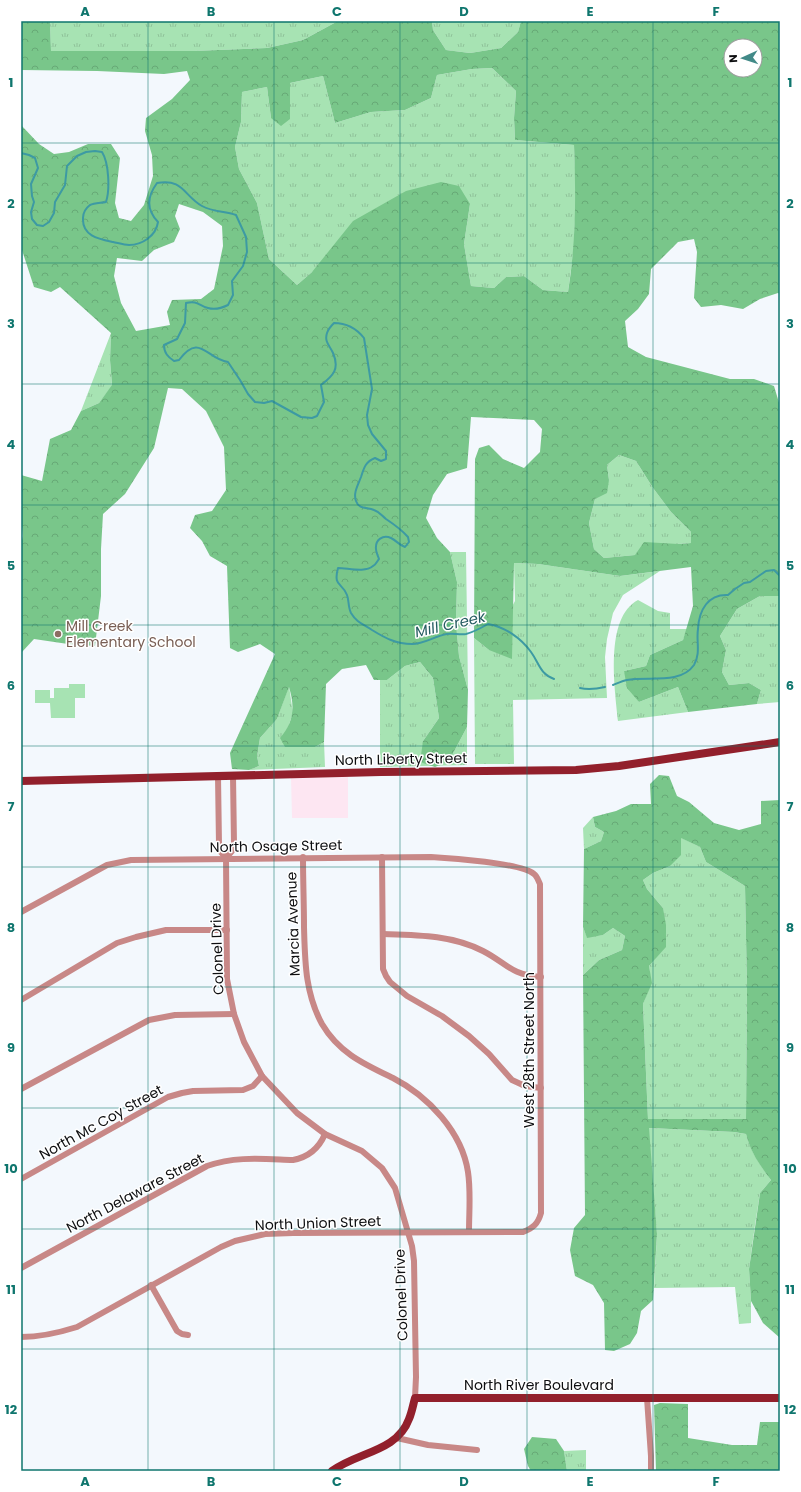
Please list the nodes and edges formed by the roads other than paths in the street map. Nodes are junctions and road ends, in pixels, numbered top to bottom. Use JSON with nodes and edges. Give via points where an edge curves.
{"nodes":[{"id":1,"x":780,"y":742,"type":"edge"},
{"id":2,"x":218,"y":776,"type":"junction"},
{"id":3,"x":233,"y":776,"type":"junction"},
{"id":4,"x":21,"y":781,"type":"edge"},
{"id":5,"x":382,"y":857,"type":"junction"},
{"id":6,"x":226,"y":858,"type":"junction"},
{"id":7,"x":303,"y":858,"type":"junction"},
{"id":8,"x":538,"y":880,"type":"joint"},
{"id":9,"x":21,"y":912,"type":"edge"},
{"id":10,"x":227,"y":930,"type":"junction"},
{"id":11,"x":383,"y":934,"type":"junction"},
{"id":12,"x":541,"y":977,"type":"junction"},
{"id":13,"x":21,"y":1000,"type":"edge"},
{"id":14,"x":234,"y":1014,"type":"junction"},
{"id":15,"x":262,"y":1076,"type":"junction"},
{"id":16,"x":541,"y":1088,"type":"junction"},
{"id":17,"x":21,"y":1089,"type":"edge"},
{"id":18,"x":325,"y":1134,"type":"junction"},
{"id":19,"x":21,"y":1179,"type":"edge"},
{"id":20,"x":539,"y":1220,"type":"joint"},
{"id":21,"x":469,"y":1232,"type":"junction"},
{"id":22,"x":408,"y":1233,"type":"junction"},
{"id":23,"x":21,"y":1268,"type":"edge"},
{"id":24,"x":151,"y":1285,"type":"junction"},
{"id":25,"x":188,"y":1335,"type":"dead end"},
{"id":26,"x":21,"y":1337,"type":"edge"},
{"id":27,"x":415,"y":1398,"type":"junction"},
{"id":28,"x":647,"y":1398,"type":"junction"},
{"id":29,"x":780,"y":1398,"type":"edge"},
{"id":30,"x":397,"y":1438,"type":"junction"},
{"id":31,"x":477,"y":1450,"type":"dead end"},
{"id":32,"x":332,"y":1471,"type":"edge"},
{"id":33,"x":651,"y":1471,"type":"edge"}],
"edges":[{"from":1,"to":3,"type":"main road","name":"North Liberty Street","via":[[576,770]]},
{"from":2,"to":3,"type":"main road","name":"North Liberty Street"},
{"from":2,"to":4,"type":"main road","name":"North Liberty Street"},
{"from":2,"to":6,"type":"street","name":"Colonel Drive","via":[[219,845]]},
{"from":3,"to":6,"type":"street","name":"Colonel Drive","via":[[234,844]]},
{"from":5,"to":7,"type":"street","name":"North Osage Street"},
{"from":5,"to":8,"type":"street","name":"North Osage Street","via":[[462,859],[529,871]]},
{"from":5,"to":11,"type":"street"},
{"from":6,"to":7,"type":"street","name":"North Osage Street"},
{"from":6,"to":9,"type":"street","name":"North Osage Street","via":[[131,860],[107,865]]},
{"from":6,"to":10,"type":"street","name":"Colonel Drive"},
{"from":7,"to":21,"type":"street","name":"Marcia Avenue","via":[[305,972],[316,1011],[330,1035],[346,1052],[366,1066],[414,1091],[449,1127],[462,1150],[468,1171]]},
{"from":8,"to":12,"type":"street","name":"West 28th Street North"},
{"from":10,"to":13,"type":"street","via":[[166,930],[118,943]]},
{"from":10,"to":14,"type":"street","name":"Colonel Drive","via":[[227,979]]},
{"from":11,"to":12,"type":"street","via":[[422,935],[459,941],[483,951],[515,972]]},
{"from":11,"to":16,"type":"street","via":[[383,968],[390,982],[469,1036],[512,1080],[526,1086]]},
{"from":12,"to":16,"type":"street","name":"West 28th Street North"},
{"from":14,"to":15,"type":"street","name":"Colonel Drive","via":[[244,1042]]},
{"from":14,"to":17,"type":"street","via":[[175,1015],[149,1020]]},
{"from":15,"to":18,"type":"street","name":"Colonel Drive","via":[[297,1113]]},
{"from":15,"to":19,"type":"street","name":"North Mc Coy Street","via":[[253,1086],[243,1090],[193,1091],[168,1097]]},
{"from":16,"to":20,"type":"street","name":"West 28th Street North"},
{"from":18,"to":22,"type":"street","name":"Colonel Drive","via":[[362,1151],[382,1168],[395,1188]]},
{"from":18,"to":23,"type":"street","name":"North Delaware Street","via":[[318,1147],[301,1158],[234,1159],[206,1166]]},
{"from":20,"to":21,"type":"street","name":"North Union Street","via":[[532,1228],[523,1232]]},
{"from":21,"to":22,"type":"street","name":"North Union Street"},
{"from":22,"to":24,"type":"street","name":"North Union Street","via":[[293,1233],[252,1236],[221,1247]]},
{"from":22,"to":27,"type":"street","name":"Colonel Drive","via":[[414,1261]]},
{"from":24,"to":25,"type":"street","via":[[177,1331]]},
{"from":24,"to":26,"type":"street","name":"North Union Street","via":[[77,1327],[54,1334]]},
{"from":27,"to":28,"type":"main road","name":"North River Boulevard"},
{"from":27,"to":30,"type":"main road","via":[[409,1419]]},
{"from":28,"to":29,"type":"main road","name":"North River Boulevard"},
{"from":28,"to":33,"type":"street"},
{"from":30,"to":31,"type":"street","via":[[428,1445]]},
{"from":30,"to":32,"type":"main road"}]}
